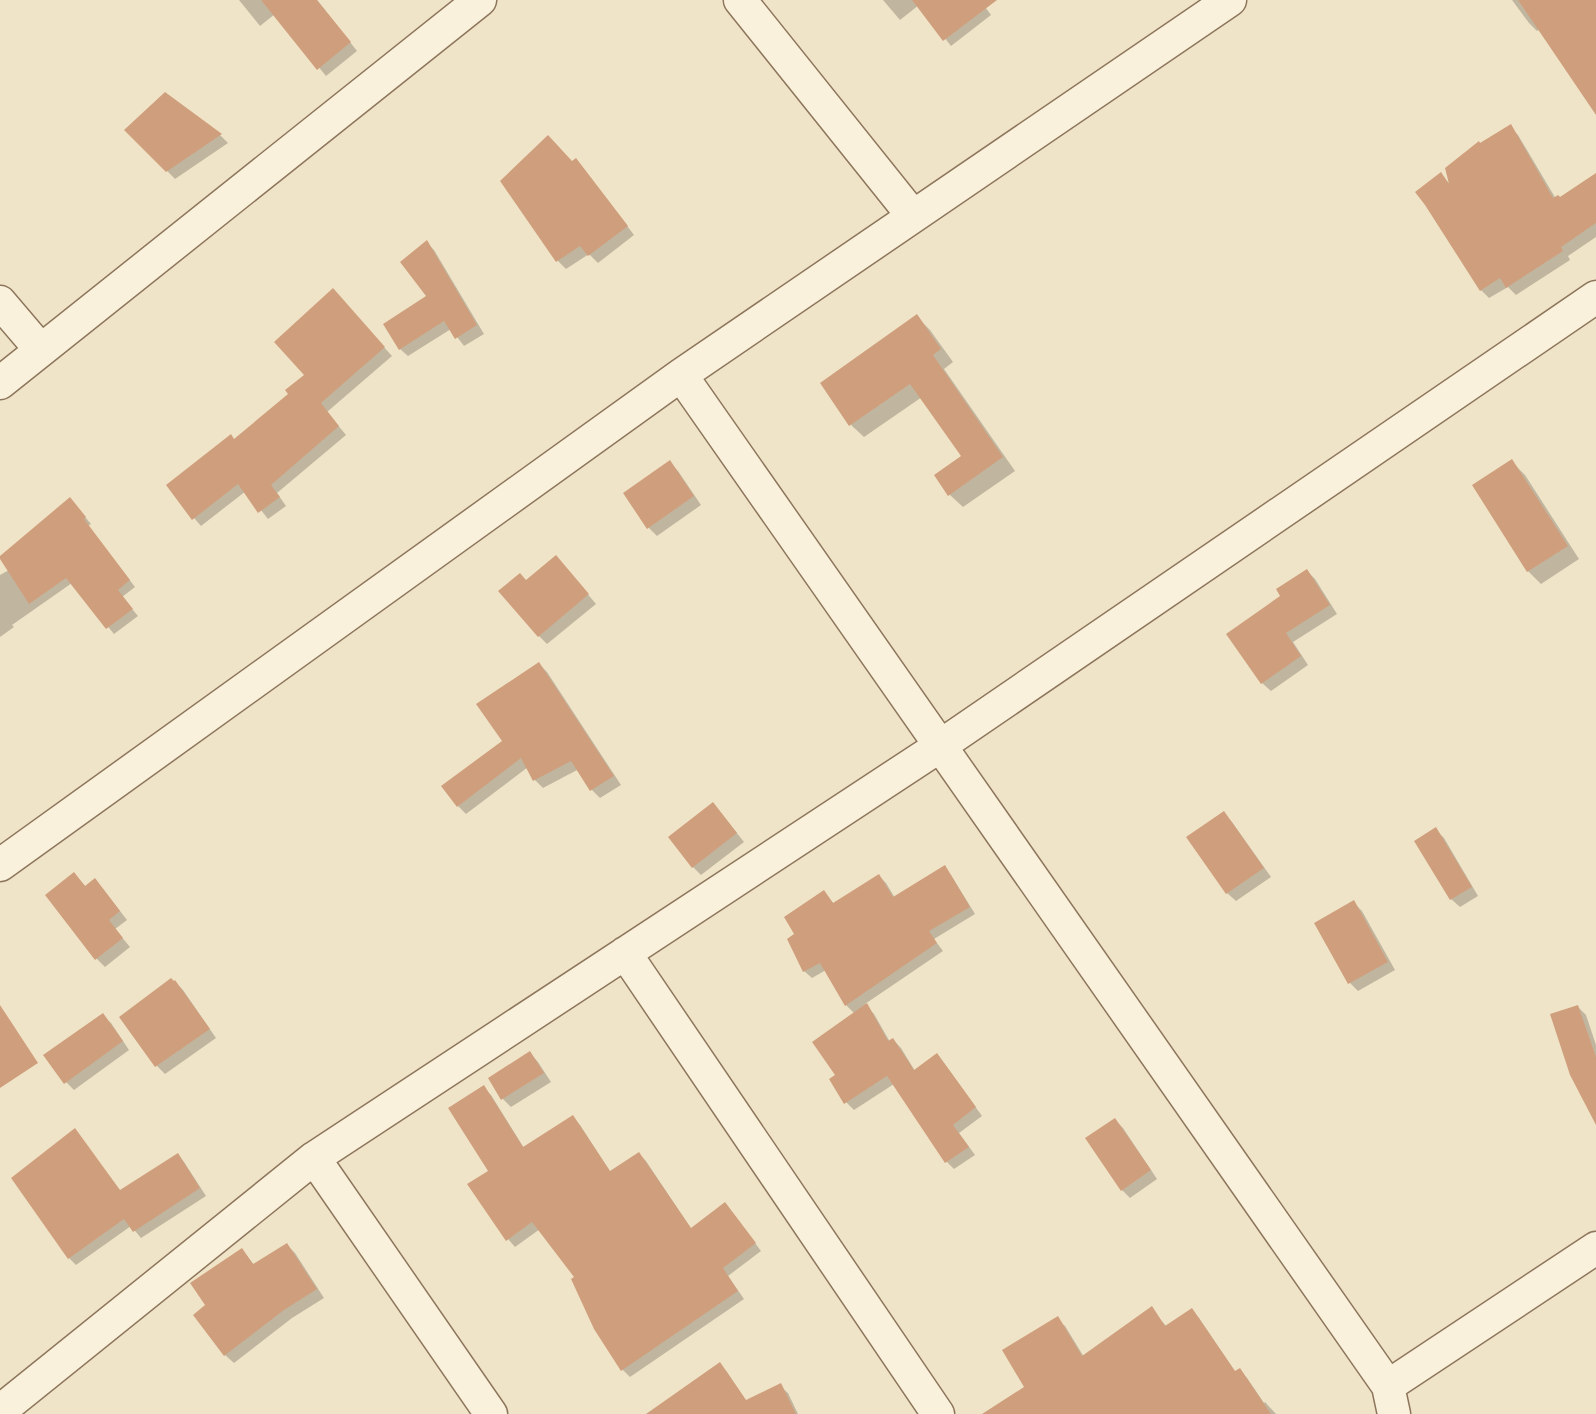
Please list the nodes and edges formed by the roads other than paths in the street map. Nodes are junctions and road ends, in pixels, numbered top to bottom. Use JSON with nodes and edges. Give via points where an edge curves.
{"nodes":[{"id":1,"x":480,"y":0,"type":"edge"},
{"id":2,"x":740,"y":0,"type":"edge"},
{"id":3,"x":1230,"y":0,"type":"edge"},
{"id":4,"x":913,"y":216,"type":"junction"},
{"id":5,"x":1596,"y":297,"type":"edge"},
{"id":6,"x":0,"y":302,"type":"edge"},
{"id":7,"x":40,"y":349,"type":"junction"},
{"id":8,"x":681,"y":375,"type":"junction"},
{"id":9,"x":0,"y":383,"type":"edge"},
{"id":10,"x":940,"y":746,"type":"junction"},
{"id":11,"x":0,"y":865,"type":"edge"},
{"id":12,"x":625,"y":953,"type":"junction"},
{"id":13,"x":314,"y":1158,"type":"junction"},
{"id":14,"x":1596,"y":1248,"type":"edge"},
{"id":15,"x":1391,"y":1400,"type":"edge"},
{"id":16,"x":0,"y":1411,"type":"edge"},
{"id":17,"x":491,"y":1414,"type":"edge"},
{"id":18,"x":938,"y":1414,"type":"edge"}],
"edges":[{"from":1,"to":7,"type":"street"},
{"from":2,"to":4,"type":"street"},
{"from":3,"to":4,"type":"street"},
{"from":4,"to":8,"type":"street"},
{"from":5,"to":10,"type":"street"},
{"from":6,"to":7,"type":"street"},
{"from":7,"to":9,"type":"street"},
{"from":8,"to":10,"type":"street"},
{"from":8,"to":11,"type":"street"},
{"from":10,"to":12,"type":"street"},
{"from":10,"to":15,"type":"street"},
{"from":12,"to":13,"type":"street"},
{"from":12,"to":18,"type":"street"},
{"from":13,"to":16,"type":"street"},
{"from":13,"to":17,"type":"street"},
{"from":14,"to":15,"type":"street"}]}
